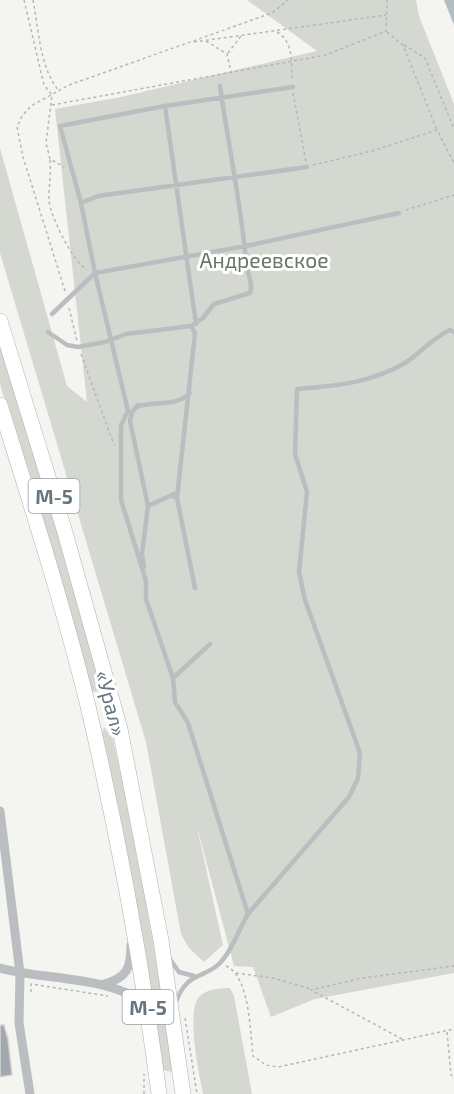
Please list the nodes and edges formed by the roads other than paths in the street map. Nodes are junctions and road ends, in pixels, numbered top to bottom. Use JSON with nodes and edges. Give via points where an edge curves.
{"nodes":[{"id":1,"x":220,"y":86,"type":"dead end"},
{"id":2,"x":293,"y":87,"type":"road end"},
{"id":3,"x":222,"y":97,"type":"junction"},
{"id":4,"x":165,"y":106,"type":"junction"},
{"id":5,"x":307,"y":167,"type":"road end"},
{"id":6,"x":232,"y":177,"type":"junction"},
{"id":7,"x":178,"y":185,"type":"junction"},
{"id":8,"x":81,"y":203,"type":"junction"},
{"id":9,"x":399,"y":213,"type":"road end"},
{"id":10,"x":246,"y":246,"type":"junction"},
{"id":11,"x":185,"y":258,"type":"junction"},
{"id":12,"x":95,"y":273,"type":"junction"},
{"id":13,"x":52,"y":314,"type":"dead end"},
{"id":14,"x":0,"y":321,"type":"edge"},
{"id":15,"x":194,"y":325,"type":"junction"},
{"id":16,"x":48,"y":332,"type":"dead end"},
{"id":17,"x":454,"y":332,"type":"edge"},
{"id":18,"x":111,"y":340,"type":"junction"},
{"id":19,"x":190,"y":392,"type":"junction"},
{"id":20,"x":0,"y":405,"type":"edge"},
{"id":21,"x":138,"y":405,"type":"junction"},
{"id":22,"x":128,"y":411,"type":"junction"},
{"id":23,"x":175,"y":497,"type":"junction"},
{"id":24,"x":147,"y":506,"type":"junction"},
{"id":25,"x":146,"y":581,"type":"junction"},
{"id":26,"x":195,"y":588,"type":"dead end"},
{"id":27,"x":210,"y":644,"type":"dead end"},
{"id":28,"x":173,"y":678,"type":"junction"},
{"id":29,"x":88,"y":706,"type":"junction"},
{"id":30,"x":131,"y":782,"type":"junction"},
{"id":31,"x":0,"y":811,"type":"edge"},
{"id":32,"x":248,"y":914,"type":"junction"},
{"id":33,"x":132,"y":921,"type":"junction"},
{"id":34,"x":160,"y":940,"type":"junction"},
{"id":35,"x":131,"y":955,"type":"junction"},
{"id":36,"x":0,"y":968,"type":"edge"},
{"id":37,"x":20,"y":974,"type":"junction"},
{"id":38,"x":194,"y":976,"type":"junction"},
{"id":39,"x":102,"y":985,"type":"junction"},
{"id":40,"x":139,"y":1001,"type":"junction"},
{"id":41,"x":178,"y":1016,"type":"junction"},
{"id":42,"x":30,"y":1094,"type":"edge"},
{"id":43,"x":153,"y":1094,"type":"edge"},
{"id":44,"x":159,"y":1094,"type":"edge"},
{"id":45,"x":183,"y":1094,"type":"edge"}],
"edges":[{"from":1,"to":3,"type":"lane"},
{"from":2,"to":3,"type":"lane"},
{"from":3,"to":4,"type":"lane"},
{"from":3,"to":6,"type":"lane"},
{"from":4,"to":7,"type":"lane"},
{"from":4,"to":8,"type":"lane","via":[[60,126]]},
{"from":5,"to":6,"type":"lane"},
{"from":6,"to":7,"type":"lane"},
{"from":6,"to":10,"type":"lane"},
{"from":7,"to":8,"type":"lane","via":[[98,196]]},
{"from":7,"to":11,"type":"lane"},
{"from":8,"to":12,"type":"lane"},
{"from":9,"to":10,"type":"lane"},
{"from":10,"to":11,"type":"lane"},
{"from":10,"to":15,"type":"lane","via":[[250,293],[214,304]]},
{"from":11,"to":12,"type":"lane"},
{"from":11,"to":15,"type":"lane"},
{"from":12,"to":13,"type":"lane"},
{"from":12,"to":18,"type":"lane"},
{"from":14,"to":30,"type":"main road","name":"«Урал»","number":"М-5","via":[[64,529]]},
{"from":15,"to":18,"type":"lane"},
{"from":15,"to":19,"type":"lane"},
{"from":16,"to":18,"type":"lane","via":[[67,345],[78,347]]},
{"from":17,"to":32,"type":"lane","via":[[434,337],[406,362],[375,377],[348,385],[297,389],[295,454],[307,492],[299,572],[305,600],[360,753],[358,778],[350,797]]},
{"from":18,"to":22,"type":"lane"},
{"from":19,"to":21,"type":"lane","via":[[176,401]]},
{"from":19,"to":23,"type":"lane"},
{"from":20,"to":29,"type":"main road","name":"«Урал»","number":"М-5"},
{"from":21,"to":22,"type":"lane"},
{"from":21,"to":24,"type":"lane","via":[[130,421]]},
{"from":22,"to":25,"type":"lane","via":[[121,425],[121,500]]},
{"from":23,"to":24,"type":"lane"},
{"from":23,"to":26,"type":"lane"},
{"from":24,"to":25,"type":"lane","via":[[142,554]]},
{"from":25,"to":28,"type":"lane","via":[[146,598]]},
{"from":27,"to":28,"type":"lane"},
{"from":28,"to":32,"type":"lane","via":[[176,702],[188,723]]},
{"from":29,"to":30,"type":"main road","via":[[92,696],[104,698],[123,771]]},
{"from":29,"to":33,"type":"main road","name":"«Урал»","number":"М-5"},
{"from":30,"to":34,"type":"main road","name":"«Урал»","number":"М-5"},
{"from":31,"to":37,"type":"street"},
{"from":32,"to":38,"type":"lane","via":[[219,964]]},
{"from":33,"to":35,"type":"street"},
{"from":33,"to":44,"type":"main road","name":"«Урал»","number":"М-5"},
{"from":34,"to":38,"type":"lane","via":[[179,972]]},
{"from":34,"to":41,"type":"main road","name":"«Урал»","number":"М-5"},
{"from":35,"to":39,"type":"street","via":[[124,976]]},
{"from":35,"to":40,"type":"street"},
{"from":36,"to":37,"type":"street"},
{"from":37,"to":39,"type":"street"},
{"from":37,"to":42,"type":"street","via":[[19,1023]]},
{"from":38,"to":41,"type":"lane","via":[[178,995]]},
{"from":39,"to":40,"type":"street","via":[[122,989]]},
{"from":40,"to":43,"type":"street"},
{"from":41,"to":45,"type":"main road","name":"«Урал»","number":"М-5"}]}
